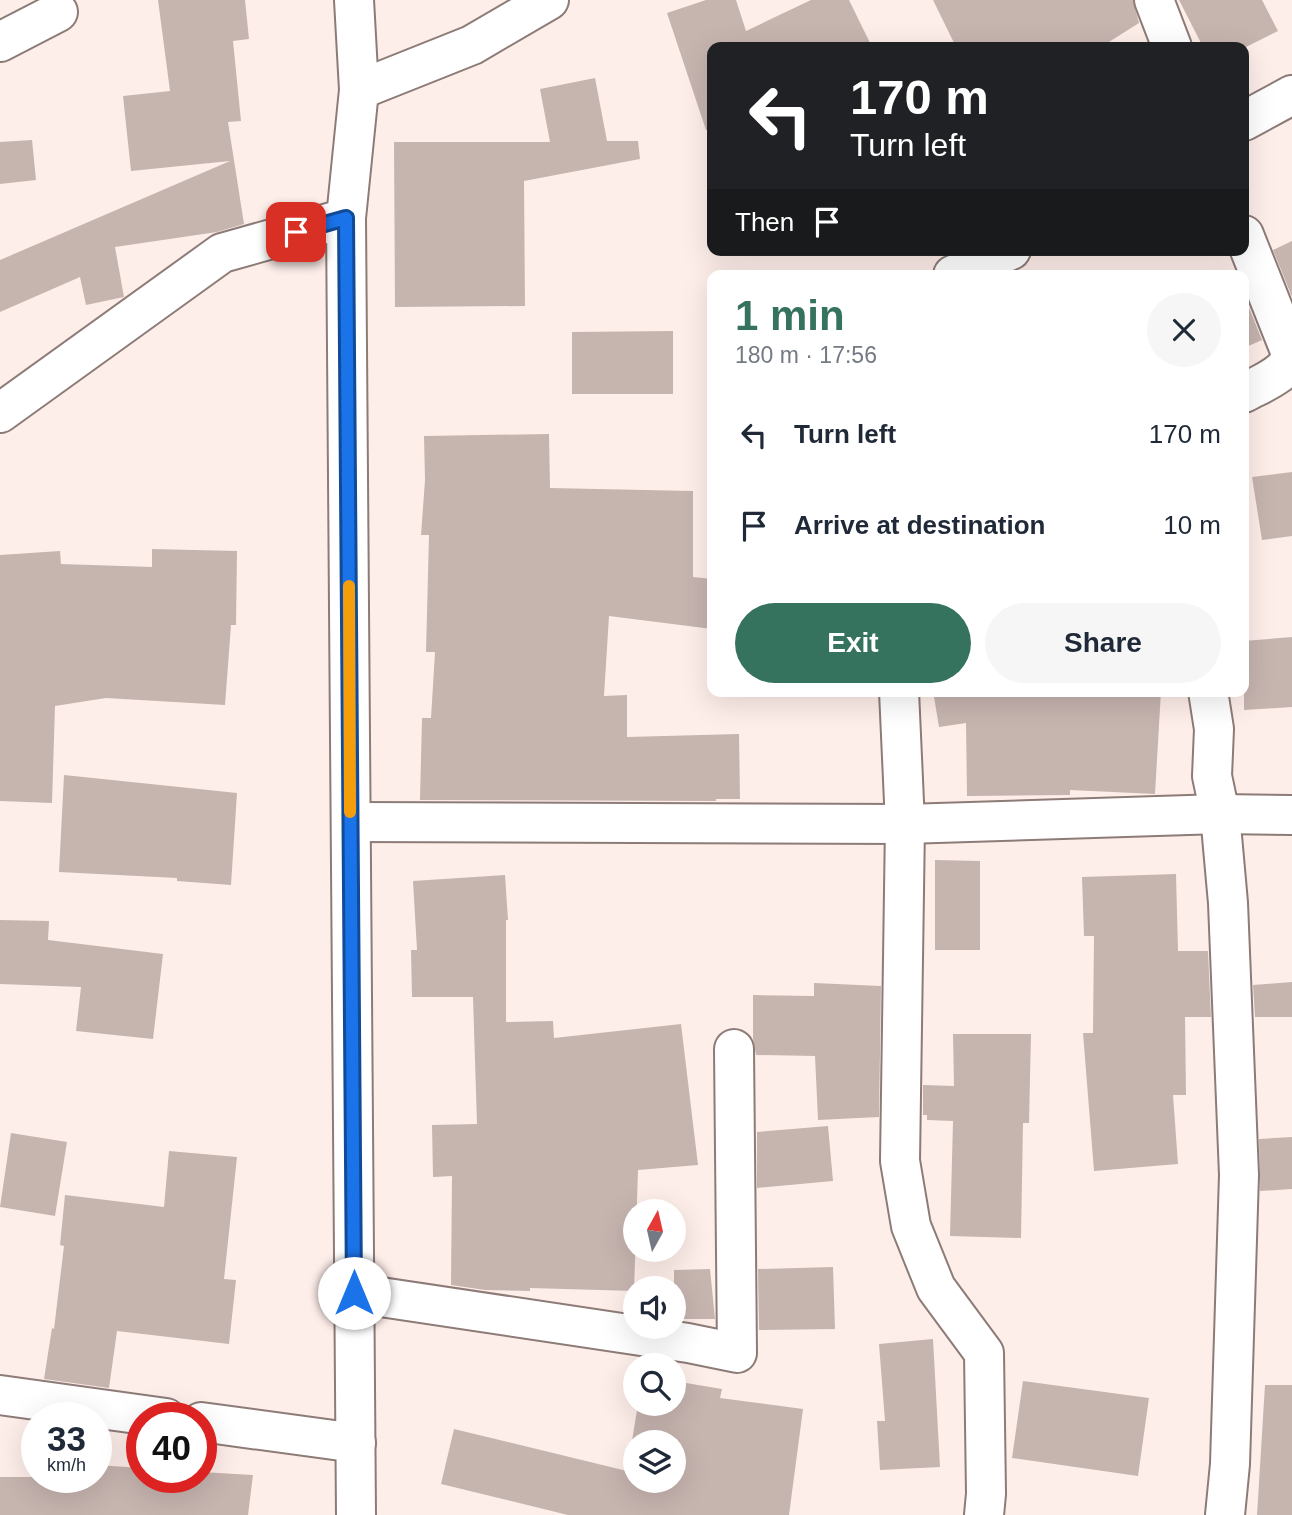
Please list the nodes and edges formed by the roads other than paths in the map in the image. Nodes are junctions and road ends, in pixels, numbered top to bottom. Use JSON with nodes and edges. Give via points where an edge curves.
{"nodes":[{"id":1,"x":354,"y":0,"type":"edge"},
{"id":2,"x":549,"y":0,"type":"edge"},
{"id":3,"x":1154,"y":0,"type":"edge"},
{"id":4,"x":58,"y":12,"type":"dead end"},
{"id":5,"x":1170,"y":42,"type":"edge"},
{"id":6,"x":0,"y":43,"type":"edge"},
{"id":7,"x":359,"y":90,"type":"junction"},
{"id":8,"x":1292,"y":95,"type":"edge"},
{"id":9,"x":1249,"y":118,"type":"edge"},
{"id":10,"x":346,"y":218,"type":"junction"},
{"id":11,"x":1249,"y":248,"type":"edge"},
{"id":12,"x":997,"y":256,"type":"edge"},
{"id":13,"x":965,"y":270,"type":"edge"},
{"id":14,"x":1249,"y":390,"type":"edge"},
{"id":15,"x":0,"y":413,"type":"edge"},
{"id":16,"x":899,"y":697,"type":"edge"},
{"id":17,"x":1209,"y":697,"type":"edge"},
{"id":18,"x":1220,"y":814,"type":"junction"},
{"id":19,"x":1292,"y":815,"type":"edge"},
{"id":20,"x":351,"y":822,"type":"junction"},
{"id":21,"x":905,"y":824,"type":"junction"},
{"id":22,"x":734,"y":1049,"type":"dead end"},
{"id":23,"x":354,"y":1293,"type":"junction"},
{"id":24,"x":0,"y":1395,"type":"edge"},
{"id":25,"x":126,"y":1412,"type":"edge"},
{"id":26,"x":217,"y":1424,"type":"edge"},
{"id":27,"x":356,"y":1443,"type":"junction"},
{"id":28,"x":356,"y":1515,"type":"edge"},
{"id":29,"x":984,"y":1515,"type":"edge"},
{"id":30,"x":1225,"y":1515,"type":"edge"}],
"edges":[{"from":1,"to":7,"type":"street"},
{"from":2,"to":7,"type":"street","via":[[472,45]]},
{"from":3,"to":5,"type":"street"},
{"from":4,"to":6,"type":"street"},
{"from":7,"to":10,"type":"street"},
{"from":8,"to":9,"type":"street"},
{"from":10,"to":15,"type":"street","via":[[222,253]]},
{"from":10,"to":20,"type":"street"},
{"from":11,"to":14,"type":"street","via":[[1292,356],[1283,369]]},
{"from":12,"to":13,"type":"street"},
{"from":16,"to":21,"type":"street"},
{"from":17,"to":18,"type":"street","via":[[1214,729],[1212,776]]},
{"from":18,"to":19,"type":"street"},
{"from":18,"to":21,"type":"street"},
{"from":18,"to":30,"type":"street","via":[[1239,1175]]},
{"from":20,"to":21,"type":"street"},
{"from":20,"to":23,"type":"street"},
{"from":21,"to":29,"type":"street","via":[[900,1161],[911,1226],[936,1288],[984,1353]]},
{"from":22,"to":23,"type":"street","via":[[737,1353]]},
{"from":23,"to":27,"type":"street"},
{"from":24,"to":25,"type":"street"},
{"from":26,"to":27,"type":"street"},
{"from":27,"to":28,"type":"street"}]}
